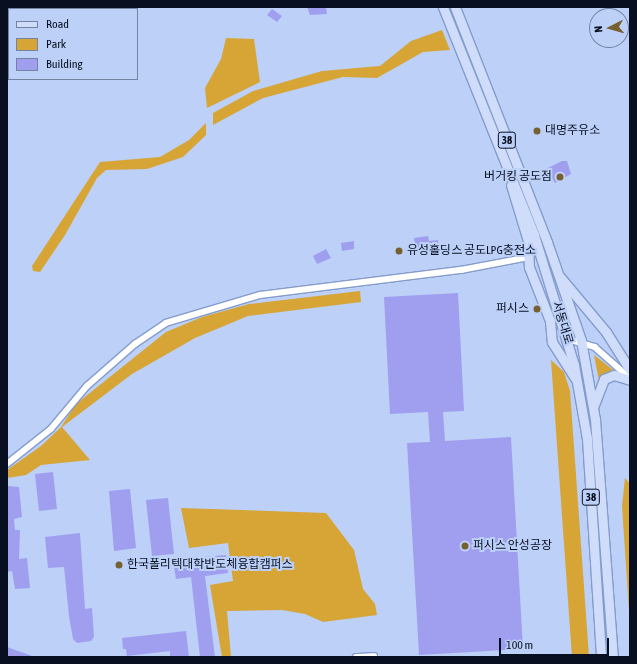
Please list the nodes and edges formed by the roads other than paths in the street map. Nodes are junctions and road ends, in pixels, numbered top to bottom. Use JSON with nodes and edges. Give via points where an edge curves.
{"nodes":[{"id":1,"x":442,"y":7,"type":"edge"},
{"id":2,"x":455,"y":7,"type":"edge"},
{"id":3,"x":509,"y":168,"type":"junction"},
{"id":4,"x":530,"y":257,"type":"junction"},
{"id":5,"x":558,"y":274,"type":"junction"},
{"id":6,"x":567,"y":339,"type":"junction"},
{"id":7,"x":581,"y":340,"type":"junction"},
{"id":8,"x":630,"y":370,"type":"edge"},
{"id":9,"x":630,"y":379,"type":"edge"},
{"id":10,"x":578,"y":384,"type":"junction"},
{"id":11,"x":594,"y":408,"type":"junction"},
{"id":12,"x":7,"y":464,"type":"edge"},
{"id":13,"x":374,"y":656,"type":"dead end"},
{"id":14,"x":356,"y":657,"type":"edge"},
{"id":15,"x":601,"y":657,"type":"edge"},
{"id":16,"x":613,"y":657,"type":"edge"}],
"edges":[{"from":1,"to":3,"type":"main road","name":"서동대로","number":"38"},
{"from":2,"to":5,"type":"main road","name":"서동대로","number":"38"},
{"from":3,"to":4,"type":"main road","via":[[513,201]]},
{"from":3,"to":6,"type":"main road","name":"서동대로","number":"38"},
{"from":4,"to":10,"type":"main road","via":[[529,267],[550,321],[552,342]]},
{"from":4,"to":12,"type":"street","via":[[453,271],[286,290],[207,308],[166,323],[93,381],[51,428]]},
{"from":5,"to":7,"type":"main road","name":"서동대로","number":"38"},
{"from":5,"to":8,"type":"main road","via":[[592,313]]},
{"from":6,"to":7,"type":"street"},
{"from":6,"to":10,"type":"main road","name":"서동대로","number":"38"},
{"from":7,"to":9,"type":"street","via":[[595,347]]},
{"from":7,"to":11,"type":"main road","name":"서동대로","number":"38"},
{"from":9,"to":11,"type":"main road","via":[[614,375],[604,379]]},
{"from":10,"to":15,"type":"main road","name":"서동대로","number":"38","via":[[587,439]]},
{"from":11,"to":16,"type":"main road","name":"서동대로","number":"38"},
{"from":13,"to":14,"type":"street"}]}
